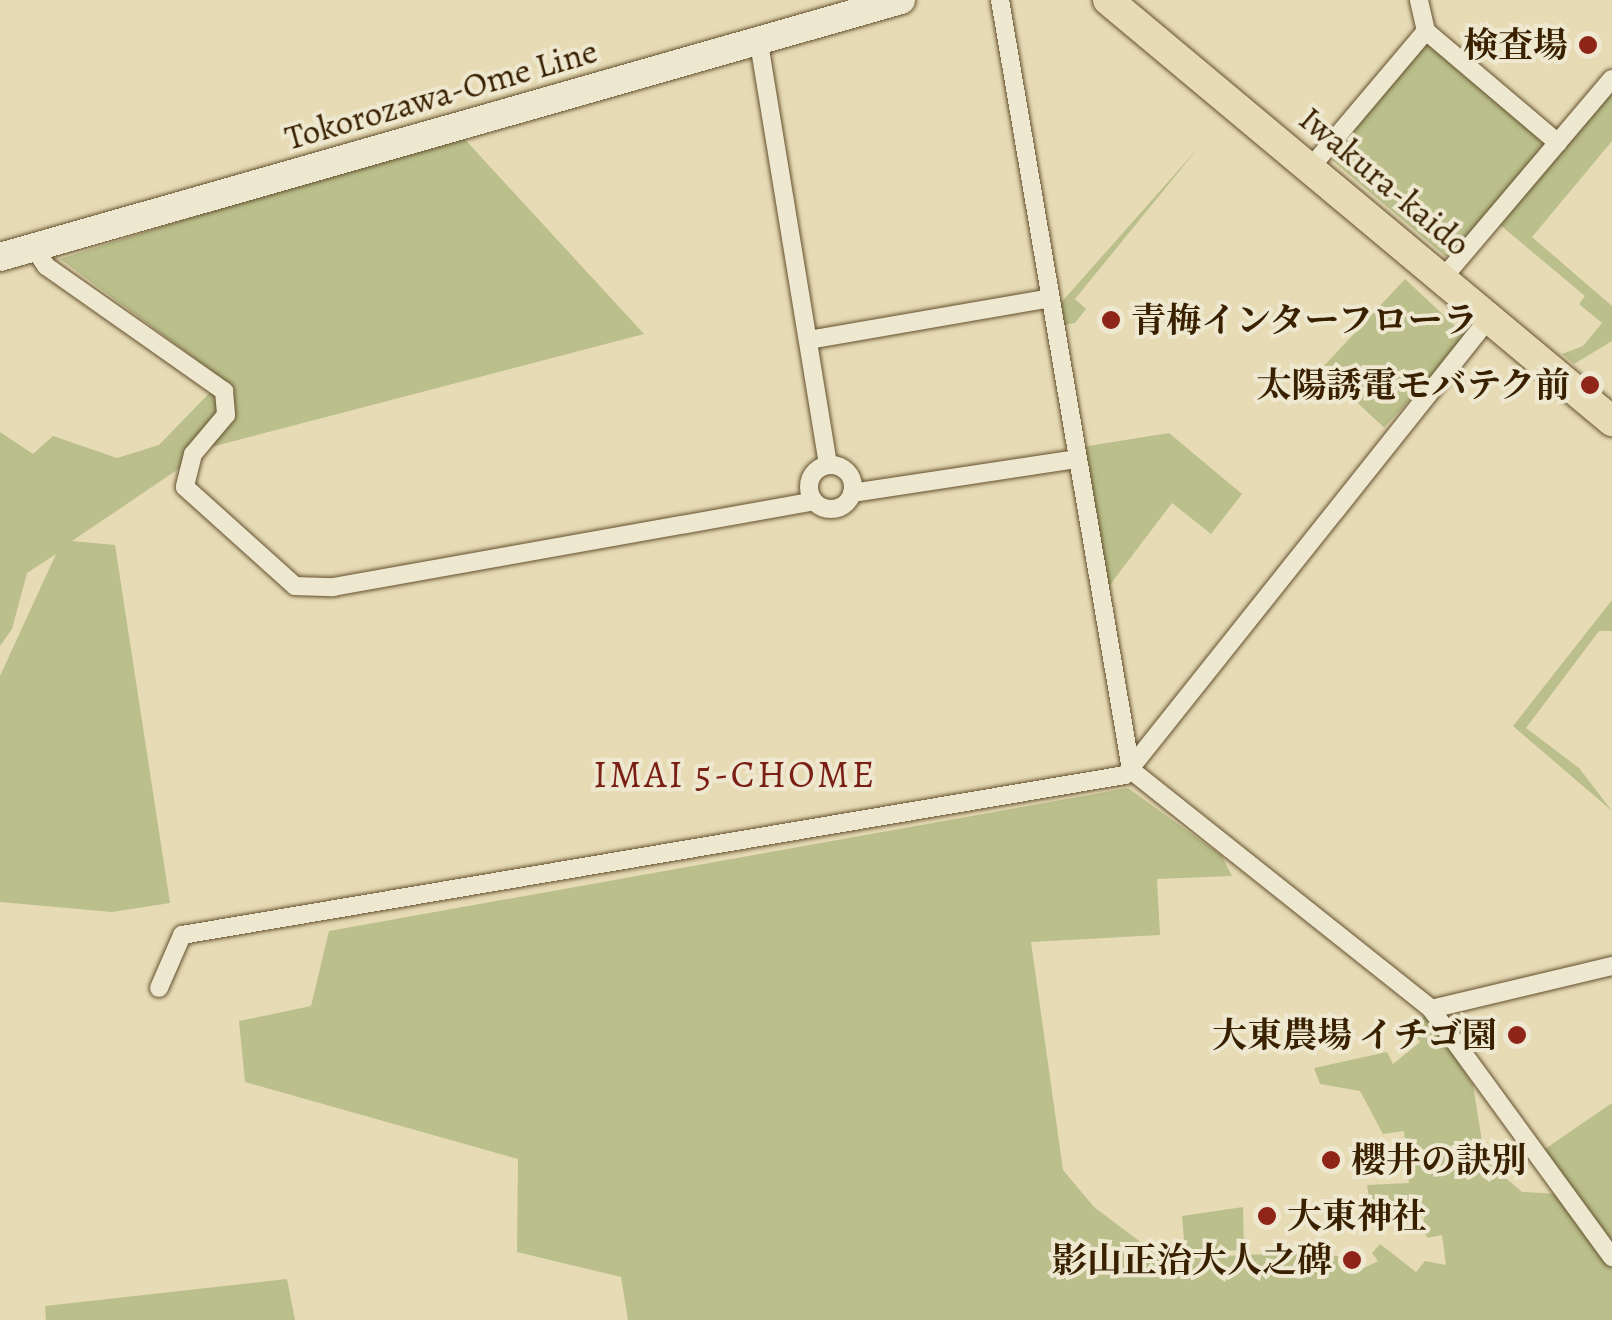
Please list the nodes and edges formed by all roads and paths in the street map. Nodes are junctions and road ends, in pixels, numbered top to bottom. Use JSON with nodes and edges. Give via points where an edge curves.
{"nodes":[{"id":1,"x":901,"y":0,"type":"edge"},
{"id":2,"x":1000,"y":0,"type":"edge"},
{"id":3,"x":1108,"y":0,"type":"edge"},
{"id":4,"x":1418,"y":0,"type":"edge"},
{"id":5,"x":1426,"y":31,"type":"junction"},
{"id":6,"x":760,"y":43,"type":"junction"},
{"id":7,"x":1612,"y":78,"type":"edge"},
{"id":8,"x":1558,"y":143,"type":"junction"},
{"id":9,"x":1312,"y":167,"type":"junction"},
{"id":10,"x":34,"y":248,"type":"junction"},
{"id":11,"x":0,"y":257,"type":"edge"},
{"id":12,"x":1443,"y":278,"type":"junction"},
{"id":13,"x":1050,"y":298,"type":"junction"},
{"id":14,"x":1490,"y":317,"type":"junction"},
{"id":15,"x":808,"y":340,"type":"junction"},
{"id":16,"x":1612,"y":421,"type":"edge"},
{"id":17,"x":1077,"y":459,"type":"junction"},
{"id":18,"x":828,"y":463,"type":"junction"},
{"id":19,"x":852,"y":494,"type":"junction"},
{"id":20,"x":810,"y":502,"type":"junction"},
{"id":21,"x":1131,"y":770,"type":"junction"},
{"id":22,"x":1612,"y":966,"type":"edge"},
{"id":23,"x":159,"y":988,"type":"dead end"},
{"id":24,"x":1432,"y":1008,"type":"junction"},
{"id":25,"x":1612,"y":1256,"type":"edge"}],
"edges":[{"from":1,"to":6,"type":"main road","name":"Tokorozawa-Ome Line"},
{"from":2,"to":13,"type":"street"},
{"from":3,"to":9,"type":"main road","name":"Iwakura-kaido"},
{"from":4,"to":5,"type":"street"},
{"from":5,"to":8,"type":"street"},
{"from":5,"to":9,"type":"street"},
{"from":6,"to":10,"type":"main road","name":"Tokorozawa-Ome Line"},
{"from":6,"to":15,"type":"street"},
{"from":7,"to":8,"type":"street"},
{"from":8,"to":12,"type":"street"},
{"from":9,"to":12,"type":"main road","name":"Iwakura-kaido"},
{"from":10,"to":11,"type":"main road","name":"Tokorozawa-Ome Line"},
{"from":10,"to":20,"type":"street","via":[[46,266],[224,391],[226,415],[193,454],[185,487],[295,586],[333,588]]},
{"from":12,"to":14,"type":"main road","name":"Iwakura-kaido"},
{"from":13,"to":15,"type":"street"},
{"from":13,"to":17,"type":"street"},
{"from":14,"to":16,"type":"main road","name":"Iwakura-kaido"},
{"from":14,"to":21,"type":"street"},
{"from":15,"to":18,"type":"street"},
{"from":17,"to":19,"type":"street"},
{"from":17,"to":21,"type":"street"},
{"from":18,"to":19,"type":"street","via":[[844,468]]},
{"from":18,"to":20,"type":"street","via":[[814,473]]},
{"from":19,"to":20,"type":"street","via":[[838,507]]},
{"from":21,"to":23,"type":"street","via":[[182,936]]},
{"from":21,"to":24,"type":"street"},
{"from":22,"to":24,"type":"street"},
{"from":24,"to":25,"type":"street"}]}
